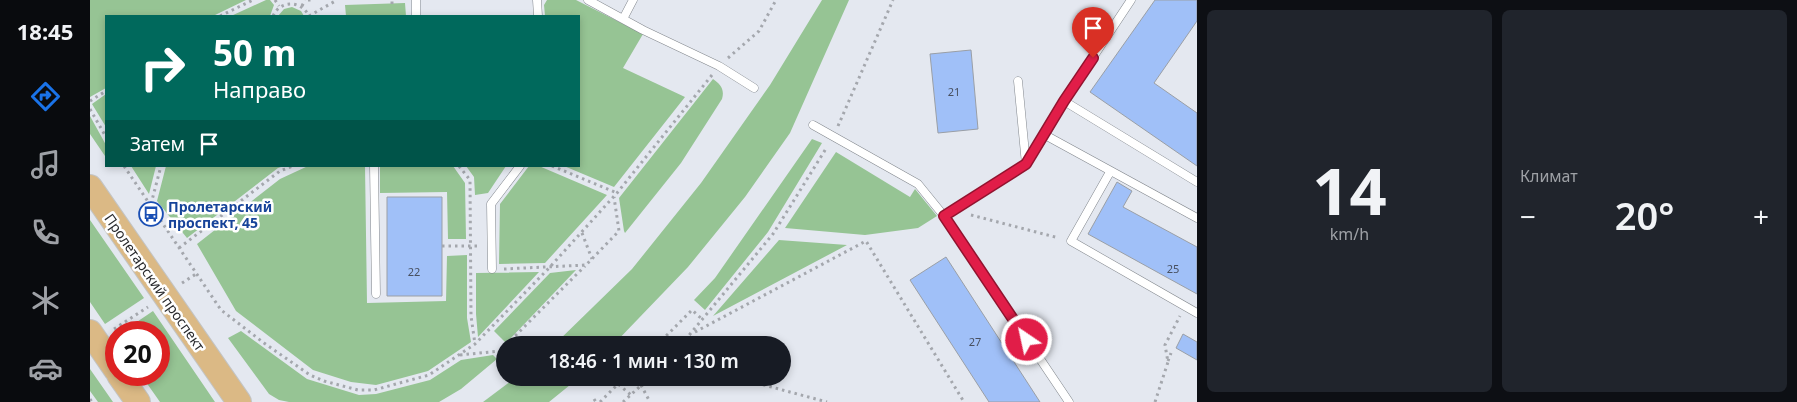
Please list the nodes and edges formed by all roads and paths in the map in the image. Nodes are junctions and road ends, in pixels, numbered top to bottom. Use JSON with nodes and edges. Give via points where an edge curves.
{"nodes":[{"id":1,"x":253,"y":0,"type":"edge"},
{"id":2,"x":275,"y":0,"type":"edge"},
{"id":3,"x":307,"y":0,"type":"edge"},
{"id":4,"x":312,"y":0,"type":"edge"},
{"id":5,"x":337,"y":0,"type":"edge"},
{"id":6,"x":416,"y":0,"type":"edge"},
{"id":7,"x":537,"y":0,"type":"edge"},
{"id":8,"x":588,"y":0,"type":"edge"},
{"id":9,"x":633,"y":0,"type":"edge"},
{"id":10,"x":776,"y":0,"type":"edge"},
{"id":11,"x":893,"y":0,"type":"edge"},
{"id":12,"x":1131,"y":0,"type":"edge"},
{"id":13,"x":279,"y":6,"type":"junction"},
{"id":14,"x":302,"y":6,"type":"junction"},
{"id":15,"x":222,"y":15,"type":"edge"},
{"id":16,"x":274,"y":15,"type":"edge"},
{"id":17,"x":308,"y":15,"type":"edge"},
{"id":18,"x":311,"y":15,"type":"edge"},
{"id":19,"x":416,"y":15,"type":"edge"},
{"id":20,"x":538,"y":15,"type":"edge"},
{"id":21,"x":623,"y":19,"type":"junction"},
{"id":22,"x":719,"y":66,"type":"junction"},
{"id":23,"x":1018,"y":81,"type":"dead end"},
{"id":24,"x":754,"y":88,"type":"dead end"},
{"id":25,"x":105,"y":92,"type":"edge"},
{"id":26,"x":90,"y":101,"type":"edge"},
{"id":27,"x":1064,"y":101,"type":"junction"},
{"id":28,"x":90,"y":109,"type":"edge"},
{"id":29,"x":813,"y":125,"type":"dead end"},
{"id":30,"x":105,"y":135,"type":"edge"},
{"id":31,"x":1045,"y":135,"type":"junction"},
{"id":32,"x":834,"y":136,"type":"junction"},
{"id":33,"x":1026,"y":164,"type":"junction"},
{"id":34,"x":125,"y":167,"type":"edge"},
{"id":35,"x":161,"y":167,"type":"edge"},
{"id":36,"x":290,"y":167,"type":"edge"},
{"id":37,"x":374,"y":167,"type":"edge"},
{"id":38,"x":460,"y":167,"type":"edge"},
{"id":39,"x":519,"y":167,"type":"edge"},
{"id":40,"x":554,"y":167,"type":"edge"},
{"id":41,"x":1110,"y":172,"type":"junction"},
{"id":42,"x":1197,"y":182,"type":"edge"},
{"id":43,"x":90,"y":188,"type":"edge"},
{"id":44,"x":616,"y":195,"type":"junction"},
{"id":45,"x":150,"y":205,"type":"junction"},
{"id":46,"x":954,"y":210,"type":"junction"},
{"id":47,"x":944,"y":216,"type":"junction"},
{"id":48,"x":1197,"y":218,"type":"edge"},
{"id":49,"x":582,"y":232,"type":"junction"},
{"id":50,"x":1071,"y":241,"type":"junction"},
{"id":51,"x":491,"y":245,"type":"junction"},
{"id":52,"x":442,"y":246,"type":"dead end"},
{"id":53,"x":470,"y":246,"type":"junction"},
{"id":54,"x":180,"y":248,"type":"junction"},
{"id":55,"x":592,"y":259,"type":"junction"},
{"id":56,"x":586,"y":265,"type":"junction"},
{"id":57,"x":550,"y":268,"type":"junction"},
{"id":58,"x":492,"y":269,"type":"joint"},
{"id":59,"x":376,"y":294,"type":"dead end"},
{"id":60,"x":149,"y":306,"type":"dead end"},
{"id":61,"x":1185,"y":307,"type":"junction"},
{"id":62,"x":1197,"y":314,"type":"edge"},
{"id":63,"x":703,"y":320,"type":"junction"},
{"id":64,"x":100,"y":332,"type":"edge"},
{"id":65,"x":691,"y":334,"type":"joint"},
{"id":66,"x":516,"y":336,"type":"edge"},
{"id":67,"x":666,"y":336,"type":"edge"},
{"id":68,"x":105,"y":344,"type":"edge"},
{"id":69,"x":475,"y":344,"type":"junction"},
{"id":70,"x":496,"y":351,"type":"edge"},
{"id":71,"x":1171,"y":353,"type":"dead end"},
{"id":72,"x":460,"y":355,"type":"junction"},
{"id":73,"x":1168,"y":362,"type":"junction"},
{"id":74,"x":219,"y":376,"type":"junction"},
{"id":75,"x":127,"y":386,"type":"edge"},
{"id":76,"x":616,"y":386,"type":"edge"},
{"id":77,"x":620,"y":386,"type":"edge"},
{"id":78,"x":640,"y":386,"type":"edge"},
{"id":79,"x":642,"y":386,"type":"edge"},
{"id":80,"x":768,"y":386,"type":"edge"},
{"id":81,"x":631,"y":395,"type":"junction"},
{"id":82,"x":90,"y":399,"type":"edge"},
{"id":83,"x":597,"y":401,"type":"edge"},
{"id":84,"x":92,"y":402,"type":"edge"},
{"id":85,"x":138,"y":402,"type":"edge"},
{"id":86,"x":227,"y":402,"type":"edge"},
{"id":87,"x":239,"y":402,"type":"edge"},
{"id":88,"x":623,"y":402,"type":"edge"},
{"id":89,"x":650,"y":402,"type":"edge"},
{"id":90,"x":827,"y":402,"type":"edge"},
{"id":91,"x":964,"y":402,"type":"edge"},
{"id":92,"x":1069,"y":402,"type":"edge"},
{"id":93,"x":1155,"y":402,"type":"edge"}],
"edges":[{"from":1,"to":15,"type":"path"},
{"from":2,"to":13,"type":"path"},
{"from":3,"to":4,"type":"path"},
{"from":3,"to":14,"type":"path"},
{"from":5,"to":18,"type":"path"},
{"from":6,"to":19,"type":"lane"},
{"from":7,"to":20,"type":"lane"},
{"from":8,"to":21,"type":"lane"},
{"from":9,"to":21,"type":"lane"},
{"from":10,"to":22,"type":"path","via":[[760,31]]},
{"from":11,"to":32,"type":"path"},
{"from":12,"to":27,"type":"lane"},
{"from":13,"to":14,"type":"path","via":[[291,2]]},
{"from":13,"to":16,"type":"path"},
{"from":14,"to":17,"type":"path"},
{"from":21,"to":22,"type":"lane"},
{"from":22,"to":24,"type":"lane"},
{"from":22,"to":44,"type":"path"},
{"from":23,"to":33,"type":"lane"},
{"from":25,"to":26,"type":"path"},
{"from":27,"to":31,"type":"lane"},
{"from":27,"to":42,"type":"lane"},
{"from":28,"to":30,"type":"path"},
{"from":29,"to":32,"type":"lane"},
{"from":31,"to":33,"type":"lane"},
{"from":31,"to":41,"type":"lane"},
{"from":32,"to":47,"type":"lane","via":[[918,184]]},
{"from":32,"to":63,"type":"path","via":[[773,234]]},
{"from":33,"to":46,"type":"lane"},
{"from":34,"to":45,"type":"path"},
{"from":35,"to":45,"type":"path"},
{"from":36,"to":54,"type":"path","via":[[280,171]]},
{"from":37,"to":59,"type":"lane"},
{"from":38,"to":53,"type":"path","via":[[470,180]]},
{"from":39,"to":51,"type":"lane","via":[[491,204]]},
{"from":40,"to":44,"type":"path"},
{"from":41,"to":48,"type":"lane"},
{"from":41,"to":50,"type":"lane"},
{"from":43,"to":74,"type":"main road","name":"Пролетарский проспект"},
{"from":44,"to":49,"type":"path"},
{"from":44,"to":55,"type":"path","via":[[619,231]]},
{"from":45,"to":54,"type":"path"},
{"from":46,"to":47,"type":"lane"},
{"from":46,"to":50,"type":"path"},
{"from":47,"to":92,"type":"lane"},
{"from":49,"to":55,"type":"path"},
{"from":49,"to":57,"type":"path"},
{"from":50,"to":61,"type":"lane"},
{"from":51,"to":53,"type":"path"},
{"from":51,"to":58,"type":"lane"},
{"from":52,"to":53,"type":"path"},
{"from":53,"to":69,"type":"path","via":[[471,316]]},
{"from":54,"to":72,"type":"path","via":[[221,310],[310,375],[324,381],[358,390],[374,390],[429,375]]},
{"from":55,"to":56,"type":"path"},
{"from":56,"to":57,"type":"path"},
{"from":56,"to":66,"type":"path"},
{"from":57,"to":58,"type":"path"},
{"from":57,"to":69,"type":"path"},
{"from":60,"to":64,"type":"path"},
{"from":61,"to":62,"type":"lane"},
{"from":61,"to":73,"type":"path","via":[[1165,346]]},
{"from":63,"to":65,"type":"path"},
{"from":63,"to":67,"type":"path","via":[[692,310]]},
{"from":64,"to":68,"type":"main road"},
{"from":65,"to":91,"type":"path","via":[[866,241]]},
{"from":69,"to":72,"type":"path"},
{"from":70,"to":72,"type":"path"},
{"from":71,"to":73,"type":"path"},
{"from":73,"to":93,"type":"path"},
{"from":74,"to":86,"type":"main road","name":"Пролетарский проспект"},
{"from":74,"to":87,"type":"main road","name":"Пролетарский проспект"},
{"from":75,"to":85,"type":"main road"},
{"from":76,"to":83,"type":"path"},
{"from":77,"to":81,"type":"path"},
{"from":78,"to":81,"type":"path"},
{"from":79,"to":89,"type":"path"},
{"from":80,"to":90,"type":"path"},
{"from":81,"to":88,"type":"path"},
{"from":82,"to":84,"type":"path"}]}
